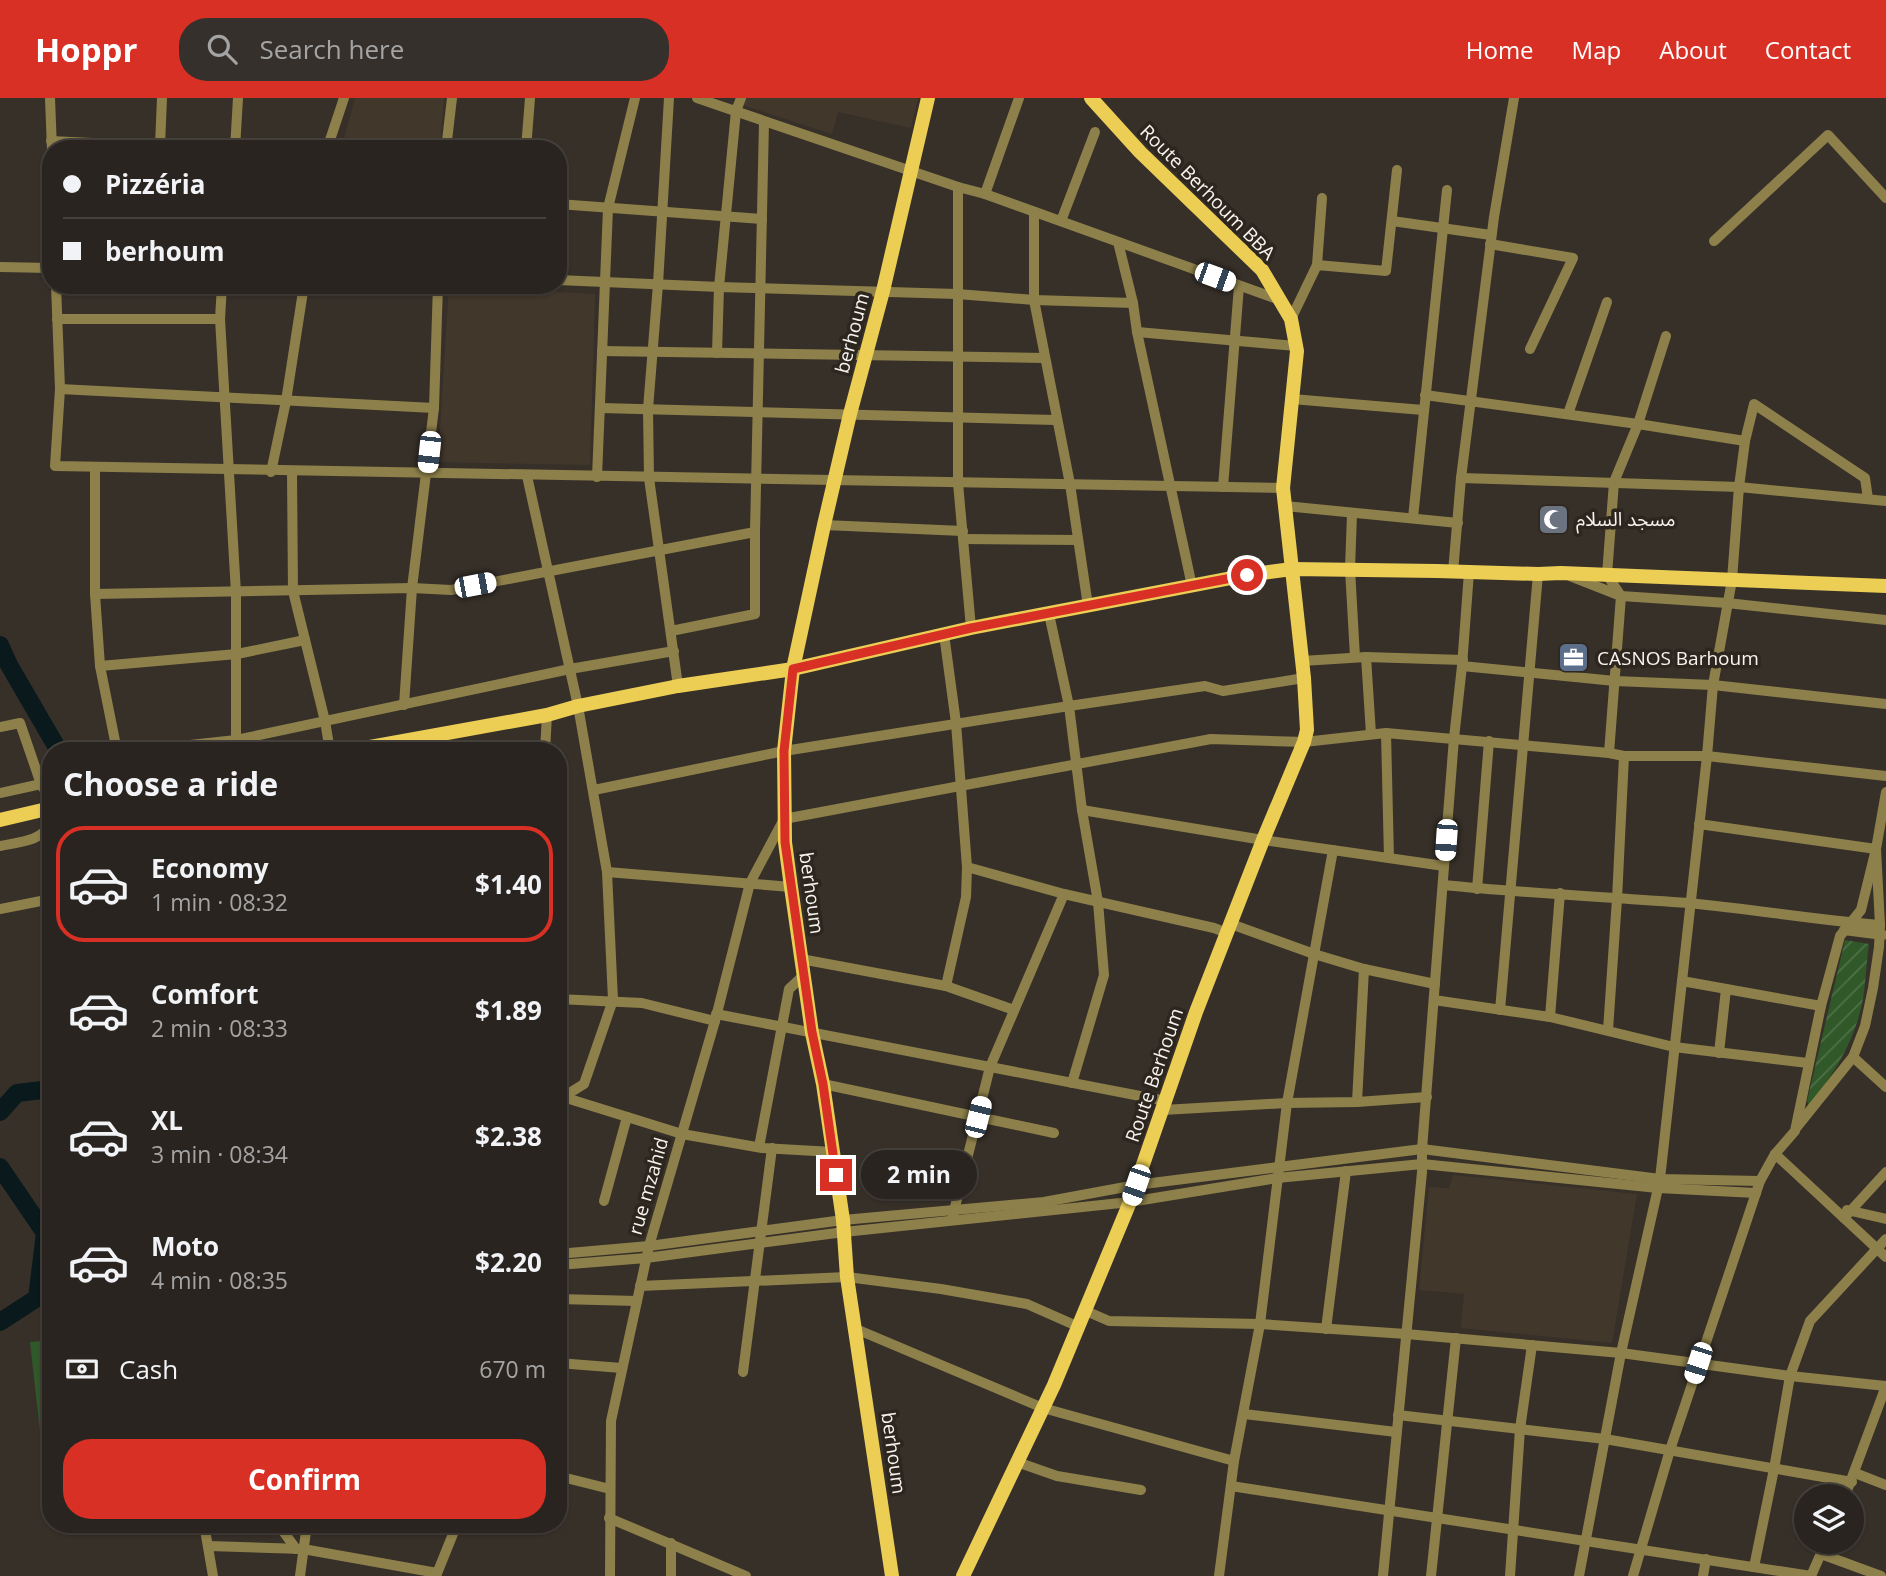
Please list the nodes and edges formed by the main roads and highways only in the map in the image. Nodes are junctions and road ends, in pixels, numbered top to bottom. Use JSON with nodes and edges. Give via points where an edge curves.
{"nodes":[{"id":1,"x":928,"y":98,"type":"edge"},
{"id":2,"x":1091,"y":98,"type":"edge"},
{"id":3,"x":1292,"y":569,"type":"junction"},
{"id":4,"x":1886,"y":586,"type":"edge"},
{"id":5,"x":793,"y":669,"type":"junction"},
{"id":6,"x":409,"y":742,"type":"edge"},
{"id":7,"x":42,"y":808,"type":"edge"},
{"id":8,"x":0,"y":820,"type":"edge"},
{"id":9,"x":892,"y":1576,"type":"edge"},
{"id":10,"x":963,"y":1576,"type":"edge"}],
"edges":[{"from":1,"to":5,"type":"main road","name":"berhoum"},
{"from":2,"to":3,"type":"main road","name":"Route Berhoum BBA","via":[[1262,270],[1291,319],[1296,346],[1283,488]]},
{"from":3,"to":4,"type":"main road","via":[[1561,573]]},
{"from":3,"to":5,"type":"main road","via":[[971,628]]},
{"from":3,"to":10,"type":"main road","name":"Route Berhoum","via":[[1304,678],[1304,742],[1196,1012],[1130,1202],[1086,1311]]},
{"from":5,"to":6,"type":"main road","via":[[678,686]]},
{"from":5,"to":9,"type":"main road","name":"berhoum","via":[[784,751],[784,820],[791,887]]},
{"from":7,"to":8,"type":"main road"}]}
